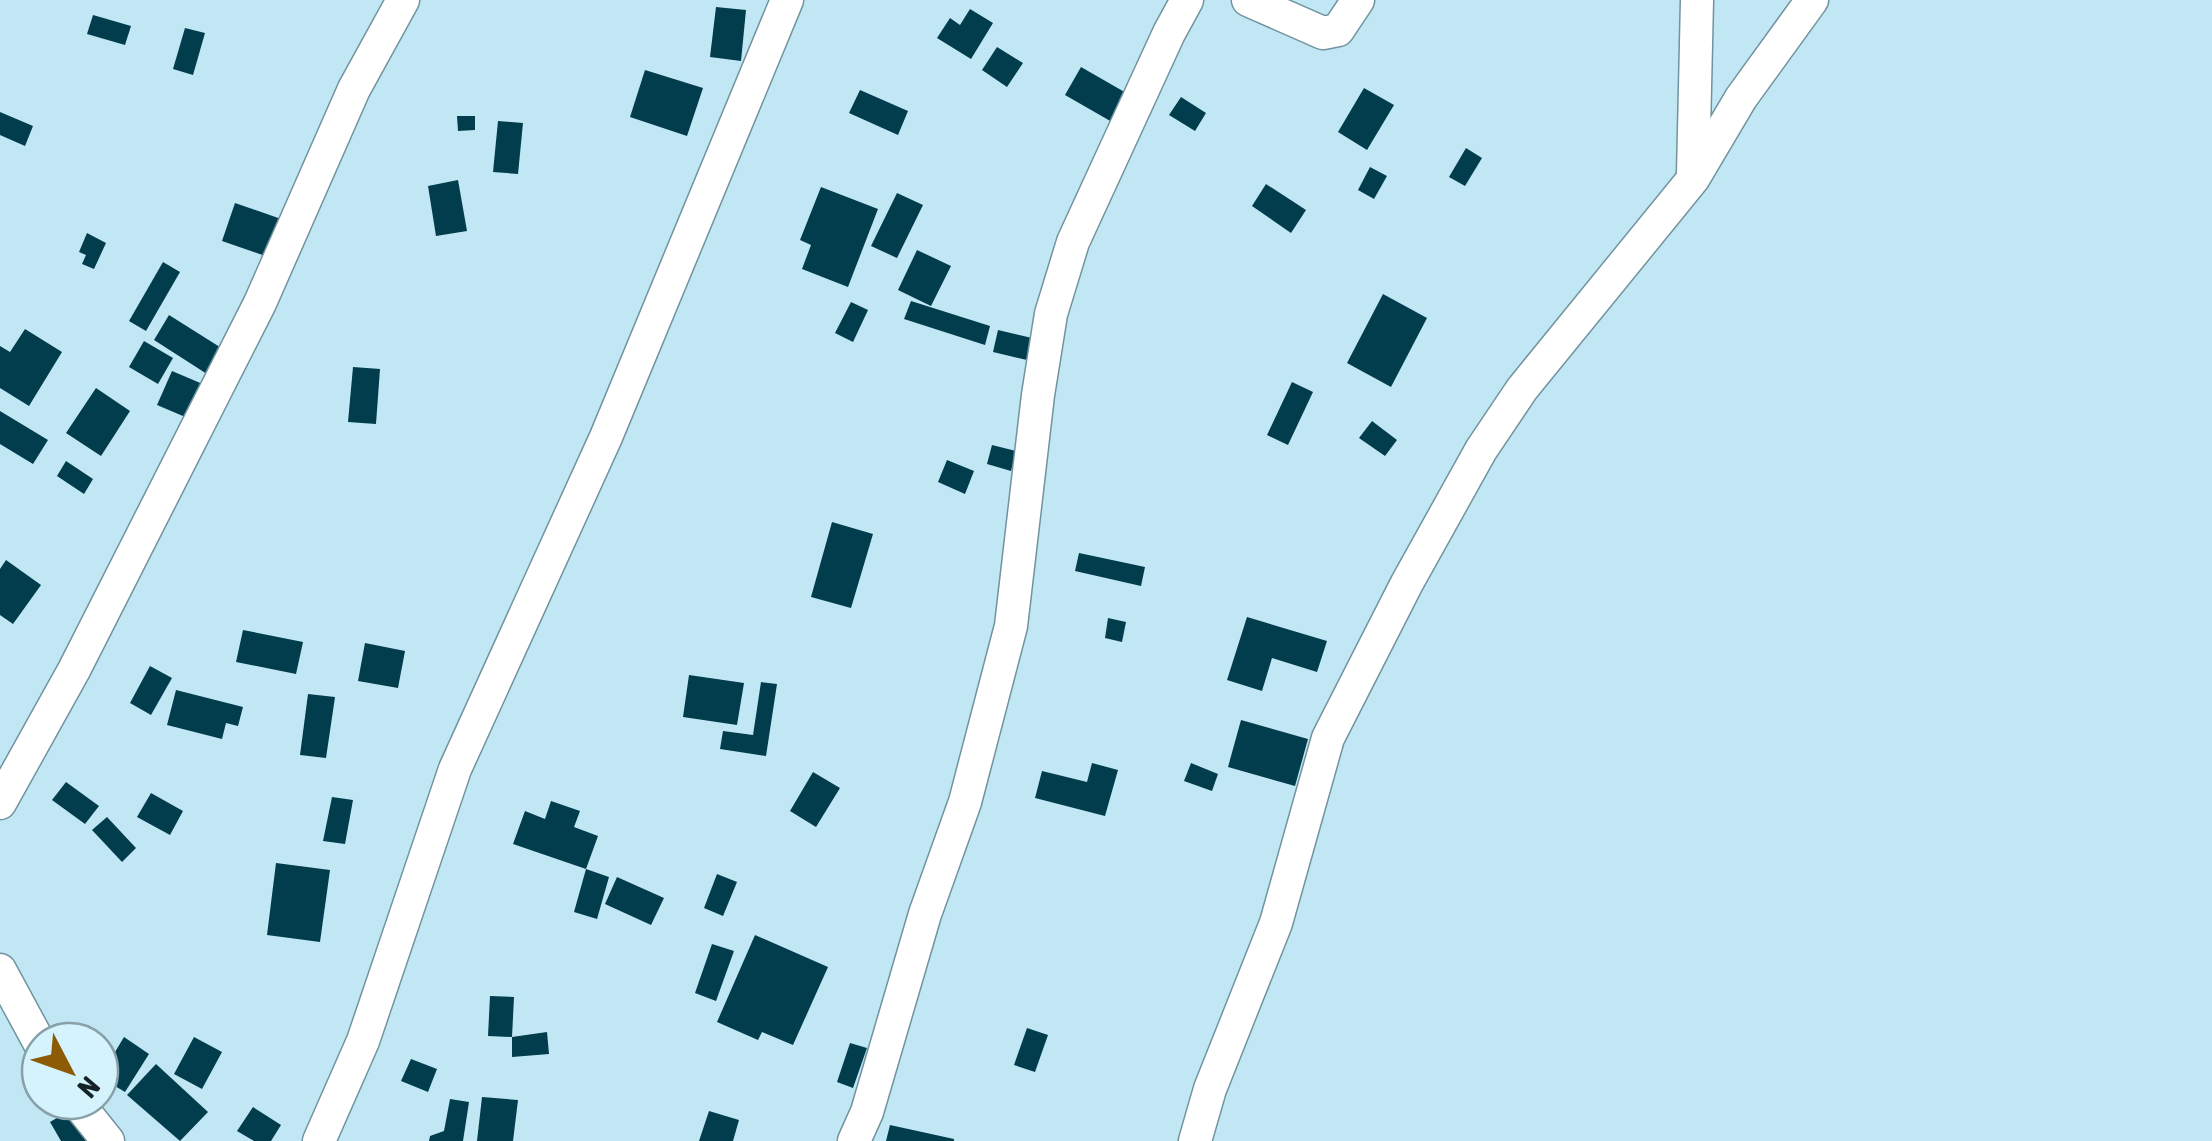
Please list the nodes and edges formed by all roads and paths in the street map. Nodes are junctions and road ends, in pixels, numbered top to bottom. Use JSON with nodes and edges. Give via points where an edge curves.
{"nodes":[{"id":1,"x":403,"y":0,"type":"edge"},
{"id":2,"x":787,"y":0,"type":"edge"},
{"id":3,"x":1187,"y":0,"type":"edge"},
{"id":4,"x":1248,"y":0,"type":"edge"},
{"id":5,"x":1358,"y":0,"type":"edge"},
{"id":6,"x":1698,"y":0,"type":"edge"},
{"id":7,"x":1812,"y":0,"type":"edge"},
{"id":8,"x":1693,"y":179,"type":"junction"},
{"id":9,"x":0,"y":803,"type":"edge"},
{"id":10,"x":0,"y":970,"type":"edge"},
{"id":11,"x":28,"y":1021,"type":"edge"},
{"id":12,"x":92,"y":1121,"type":"edge"},
{"id":13,"x":108,"y":1141,"type":"edge"},
{"id":14,"x":320,"y":1141,"type":"edge"},
{"id":15,"x":854,"y":1141,"type":"edge"},
{"id":16,"x":1195,"y":1141,"type":"edge"}],
"edges":[{"from":1,"to":9,"type":"street","via":[[354,89],[260,303]]},
{"from":2,"to":14,"type":"street","via":[[606,437],[454,769],[363,1041]]},
{"from":3,"to":15,"type":"street","via":[[1073,242],[1051,314],[1011,626],[965,802]]},
{"from":4,"to":5,"type":"street","via":[[1323,34],[1338,30]]},
{"from":6,"to":8,"type":"street"},
{"from":7,"to":8,"type":"street"},
{"from":8,"to":16,"type":"street","via":[[1522,389],[1454,497],[1355,682],[1328,738],[1276,923]]},
{"from":10,"to":11,"type":"street"},
{"from":12,"to":13,"type":"street"}]}
